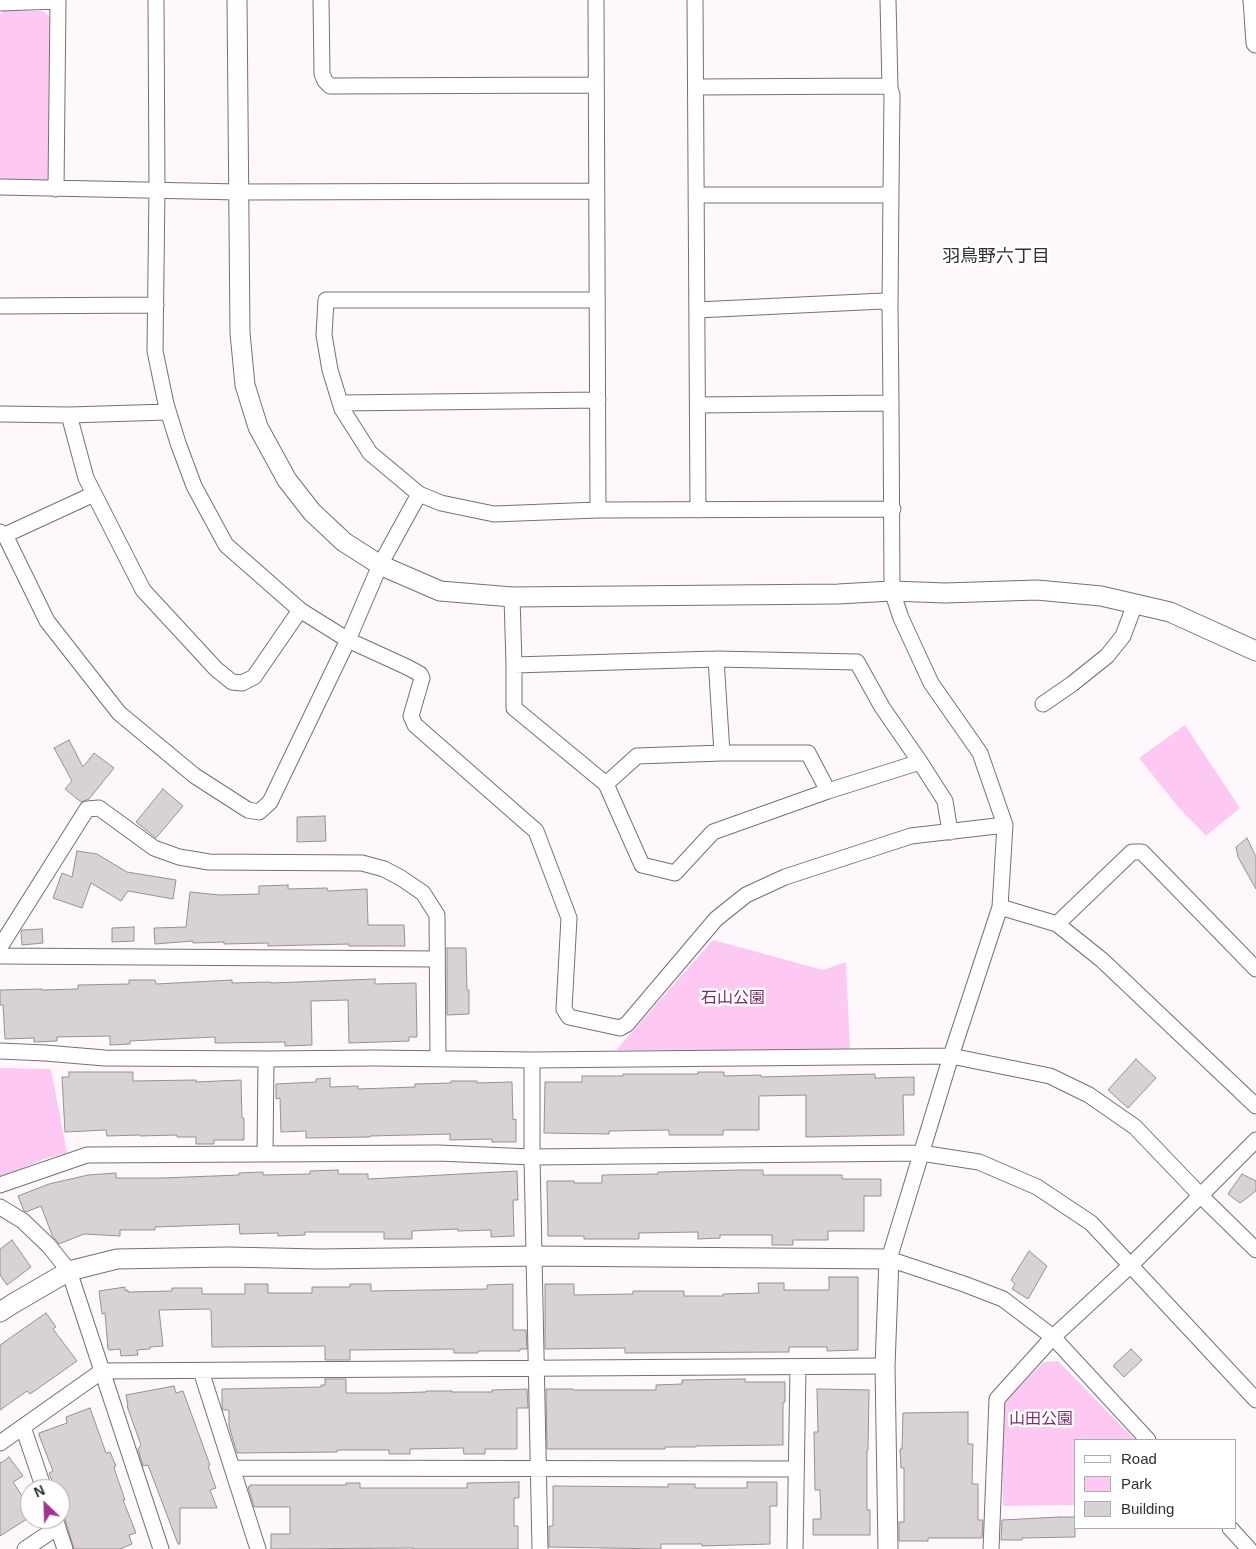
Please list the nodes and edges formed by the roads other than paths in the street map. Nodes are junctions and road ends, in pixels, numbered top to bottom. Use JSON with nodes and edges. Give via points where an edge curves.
{"nodes":[{"id":1,"x":58,"y":0,"type":"edge"},
{"id":2,"x":156,"y":0,"type":"edge"},
{"id":3,"x":237,"y":0,"type":"edge"},
{"id":4,"x":321,"y":0,"type":"edge"},
{"id":5,"x":596,"y":0,"type":"edge"},
{"id":6,"x":695,"y":0,"type":"edge"},
{"id":7,"x":888,"y":0,"type":"edge"},
{"id":8,"x":1253,"y":0,"type":"edge"},
{"id":9,"x":0,"y":3,"type":"edge"},
{"id":10,"x":1256,"y":43,"type":"edge"},
{"id":11,"x":596,"y":85,"type":"junction"},
{"id":12,"x":696,"y":87,"type":"junction"},
{"id":13,"x":890,"y":88,"type":"junction"},
{"id":14,"x":0,"y":187,"type":"edge"},
{"id":15,"x":56,"y":189,"type":"junction"},
{"id":16,"x":157,"y":190,"type":"junction"},
{"id":17,"x":891,"y":190,"type":"junction"},
{"id":18,"x":239,"y":192,"type":"junction"},
{"id":19,"x":596,"y":192,"type":"junction"},
{"id":20,"x":696,"y":195,"type":"junction"},
{"id":21,"x":597,"y":300,"type":"junction"},
{"id":22,"x":156,"y":305,"type":"junction"},
{"id":23,"x":0,"y":306,"type":"edge"},
{"id":24,"x":890,"y":306,"type":"junction"},
{"id":25,"x":697,"y":310,"type":"junction"},
{"id":26,"x":598,"y":400,"type":"junction"},
{"id":27,"x":891,"y":402,"type":"junction"},
{"id":28,"x":341,"y":403,"type":"junction"},
{"id":29,"x":698,"y":405,"type":"junction"},
{"id":30,"x":168,"y":412,"type":"junction"},
{"id":31,"x":0,"y":414,"type":"edge"},
{"id":32,"x":69,"y":415,"type":"junction"},
{"id":33,"x":94,"y":494,"type":"junction"},
{"id":34,"x":419,"y":494,"type":"junction"},
{"id":35,"x":893,"y":509,"type":"junction"},
{"id":36,"x":598,"y":510,"type":"junction"},
{"id":37,"x":698,"y":510,"type":"junction"},
{"id":38,"x":2,"y":533,"type":"edge"},
{"id":39,"x":380,"y":565,"type":"junction"},
{"id":40,"x":892,"y":591,"type":"junction"},
{"id":41,"x":512,"y":597,"type":"junction"},
{"id":42,"x":1134,"y":604,"type":"junction"},
{"id":43,"x":300,"y":610,"type":"junction"},
{"id":44,"x":348,"y":640,"type":"junction"},
{"id":45,"x":1256,"y":651,"type":"edge"},
{"id":46,"x":716,"y":659,"type":"junction"},
{"id":47,"x":514,"y":665,"type":"junction"},
{"id":48,"x":1043,"y":704,"type":"dead end"},
{"id":49,"x":722,"y":753,"type":"junction"},
{"id":50,"x":920,"y":762,"type":"junction"},
{"id":51,"x":606,"y":784,"type":"junction"},
{"id":52,"x":828,"y":791,"type":"junction"},
{"id":53,"x":1004,"y":825,"type":"junction"},
{"id":54,"x":950,"y":832,"type":"junction"},
{"id":55,"x":1000,"y":907,"type":"junction"},
{"id":56,"x":1057,"y":924,"type":"junction"},
{"id":57,"x":0,"y":947,"type":"edge"},
{"id":58,"x":0,"y":956,"type":"edge"},
{"id":59,"x":437,"y":959,"type":"junction"},
{"id":60,"x":1256,"y":969,"type":"edge"},
{"id":61,"x":0,"y":1051,"type":"edge"},
{"id":62,"x":951,"y":1056,"type":"junction"},
{"id":63,"x":266,"y":1059,"type":"junction"},
{"id":64,"x":438,"y":1059,"type":"junction"},
{"id":65,"x":532,"y":1060,"type":"junction"},
{"id":66,"x":1256,"y":1106,"type":"edge"},
{"id":67,"x":1256,"y":1140,"type":"edge"},
{"id":68,"x":921,"y":1153,"type":"junction"},
{"id":69,"x":266,"y":1154,"type":"junction"},
{"id":70,"x":532,"y":1157,"type":"junction"},
{"id":71,"x":0,"y":1185,"type":"edge"},
{"id":72,"x":1200,"y":1195,"type":"junction"},
{"id":73,"x":0,"y":1207,"type":"edge"},
{"id":74,"x":1256,"y":1250,"type":"edge"},
{"id":75,"x":535,"y":1256,"type":"junction"},
{"id":76,"x":888,"y":1259,"type":"junction"},
{"id":77,"x":1131,"y":1265,"type":"junction"},
{"id":78,"x":69,"y":1271,"type":"junction"},
{"id":79,"x":0,"y":1312,"type":"edge"},
{"id":80,"x":1052,"y":1337,"type":"junction"},
{"id":81,"x":885,"y":1366,"type":"junction"},
{"id":82,"x":798,"y":1367,"type":"junction"},
{"id":83,"x":536,"y":1369,"type":"junction"},
{"id":84,"x":202,"y":1371,"type":"junction"},
{"id":85,"x":102,"y":1372,"type":"junction"},
{"id":86,"x":1256,"y":1400,"type":"edge"},
{"id":87,"x":23,"y":1427,"type":"junction"},
{"id":88,"x":1147,"y":1439,"type":"edge"},
{"id":89,"x":0,"y":1443,"type":"edge"},
{"id":90,"x":232,"y":1468,"type":"junction"},
{"id":91,"x":538,"y":1469,"type":"junction"},
{"id":92,"x":796,"y":1469,"type":"junction"},
{"id":93,"x":41,"y":1479,"type":"edge"},
{"id":94,"x":49,"y":1529,"type":"edge"},
{"id":95,"x":58,"y":1529,"type":"edge"},
{"id":96,"x":1231,"y":1529,"type":"edge"},
{"id":97,"x":1248,"y":1548,"type":"edge"},
{"id":98,"x":25,"y":1549,"type":"edge"},
{"id":99,"x":65,"y":1549,"type":"edge"},
{"id":100,"x":161,"y":1549,"type":"edge"},
{"id":101,"x":258,"y":1549,"type":"edge"},
{"id":102,"x":540,"y":1549,"type":"edge"},
{"id":103,"x":796,"y":1549,"type":"edge"},
{"id":104,"x":888,"y":1549,"type":"edge"},
{"id":105,"x":991,"y":1549,"type":"edge"}],
"edges":[{"from":1,"to":9,"type":"street"},
{"from":1,"to":15,"type":"street"},
{"from":2,"to":16,"type":"street"},
{"from":3,"to":18,"type":"street"},
{"from":4,"to":11,"type":"street","via":[[322,74],[330,86]]},
{"from":5,"to":11,"type":"street"},
{"from":6,"to":12,"type":"street"},
{"from":7,"to":13,"type":"street"},
{"from":8,"to":10,"type":"street"},
{"from":11,"to":19,"type":"street"},
{"from":12,"to":13,"type":"street"},
{"from":12,"to":20,"type":"street"},
{"from":13,"to":17,"type":"street"},
{"from":14,"to":15,"type":"street"},
{"from":15,"to":16,"type":"street"},
{"from":16,"to":18,"type":"street"},
{"from":16,"to":22,"type":"street"},
{"from":17,"to":20,"type":"street","via":[[885,195]]},
{"from":17,"to":24,"type":"street"},
{"from":18,"to":19,"type":"street"},
{"from":18,"to":39,"type":"street","via":[[240,333],[245,385],[258,427],[287,480],[312,512],[344,542]]},
{"from":19,"to":21,"type":"street"},
{"from":20,"to":25,"type":"street"},
{"from":21,"to":26,"type":"street"},
{"from":21,"to":28,"type":"street","via":[[326,300],[324,335],[330,370]]},
{"from":22,"to":23,"type":"street"},
{"from":22,"to":30,"type":"street","via":[[155,351]]},
{"from":24,"to":25,"type":"street","via":[[883,301]]},
{"from":24,"to":27,"type":"street"},
{"from":25,"to":29,"type":"street"},
{"from":26,"to":28,"type":"street"},
{"from":26,"to":36,"type":"street"},
{"from":27,"to":29,"type":"street"},
{"from":27,"to":35,"type":"street"},
{"from":28,"to":34,"type":"street","via":[[370,453]]},
{"from":29,"to":37,"type":"street"},
{"from":30,"to":32,"type":"street"},
{"from":30,"to":43,"type":"street","via":[[194,486],[226,545]]},
{"from":31,"to":32,"type":"street"},
{"from":32,"to":33,"type":"street","via":[[86,478]]},
{"from":33,"to":38,"type":"street"},
{"from":33,"to":43,"type":"street","via":[[143,590],[232,682],[242,683],[254,677]]},
{"from":34,"to":36,"type":"street","via":[[441,503],[494,514]]},
{"from":34,"to":39,"type":"street"},
{"from":35,"to":37,"type":"street"},
{"from":35,"to":40,"type":"street"},
{"from":36,"to":37,"type":"street"},
{"from":38,"to":44,"type":"street","via":[[47,621],[119,713],[196,776],[248,810],[259,812],[270,802]]},
{"from":39,"to":41,"type":"street","via":[[440,591]]},
{"from":39,"to":44,"type":"street"},
{"from":40,"to":41,"type":"street"},
{"from":40,"to":42,"type":"street","via":[[945,594],[1037,590],[1101,596]]},
{"from":40,"to":53,"type":"street","via":[[931,683],[980,753]]},
{"from":41,"to":47,"type":"street"},
{"from":42,"to":45,"type":"street","via":[[1170,612]]},
{"from":42,"to":48,"type":"street","via":[[1123,636],[1107,656]]},
{"from":43,"to":44,"type":"street"},
{"from":44,"to":54,"type":"street","via":[[420,674],[422,678],[411,716],[415,725],[536,831],[569,918],[564,1008],[569,1017],[620,1028],[627,1024],[716,919],[746,895],[785,877],[911,836]]},
{"from":46,"to":47,"type":"street"},
{"from":46,"to":49,"type":"street"},
{"from":46,"to":50,"type":"street","via":[[857,662],[882,707]]},
{"from":47,"to":51,"type":"street","via":[[514,708]]},
{"from":49,"to":51,"type":"street","via":[[637,756]]},
{"from":49,"to":52,"type":"street","via":[[808,753]]},
{"from":50,"to":52,"type":"street"},
{"from":50,"to":54,"type":"street","via":[[945,801]]},
{"from":51,"to":52,"type":"street","via":[[642,865],[675,873],[713,832]]},
{"from":53,"to":54,"type":"street"},
{"from":53,"to":55,"type":"street"},
{"from":55,"to":56,"type":"street"},
{"from":55,"to":62,"type":"street"},
{"from":56,"to":60,"type":"street","via":[[1132,852],[1142,852]]},
{"from":56,"to":66,"type":"street","via":[[1102,960]]},
{"from":57,"to":59,"type":"street","via":[[87,809],[99,808],[154,848],[179,857],[209,862],[362,863],[384,868],[423,893],[437,915]]},
{"from":58,"to":59,"type":"street"},
{"from":59,"to":64,"type":"street"},
{"from":61,"to":63,"type":"street","via":[[105,1058]]},
{"from":62,"to":65,"type":"street"},
{"from":62,"to":68,"type":"street"},
{"from":62,"to":72,"type":"street","via":[[1050,1076],[1089,1095],[1135,1127]]},
{"from":63,"to":64,"type":"street"},
{"from":63,"to":69,"type":"street"},
{"from":64,"to":65,"type":"street"},
{"from":65,"to":70,"type":"street"},
{"from":67,"to":72,"type":"street"},
{"from":68,"to":70,"type":"street"},
{"from":68,"to":76,"type":"street"},
{"from":68,"to":77,"type":"street","via":[[979,1162],[1037,1187],[1091,1224]]},
{"from":69,"to":70,"type":"street","via":[[438,1152]]},
{"from":69,"to":71,"type":"street","via":[[87,1155]]},
{"from":70,"to":75,"type":"street"},
{"from":72,"to":74,"type":"street"},
{"from":72,"to":77,"type":"street"},
{"from":73,"to":78,"type":"street","via":[[23,1221]]},
{"from":75,"to":76,"type":"street"},
{"from":75,"to":78,"type":"street","via":[[117,1259]]},
{"from":75,"to":83,"type":"street"},
{"from":76,"to":80,"type":"street","via":[[1003,1299]]},
{"from":76,"to":81,"type":"street"},
{"from":77,"to":80,"type":"street"},
{"from":77,"to":86,"type":"street"},
{"from":78,"to":79,"type":"street"},
{"from":78,"to":85,"type":"street"},
{"from":80,"to":88,"type":"street"},
{"from":80,"to":105,"type":"street","via":[[997,1399]]},
{"from":81,"to":82,"type":"street"},
{"from":81,"to":104,"type":"street"},
{"from":82,"to":83,"type":"street"},
{"from":82,"to":92,"type":"street"},
{"from":83,"to":84,"type":"street"},
{"from":83,"to":91,"type":"street"},
{"from":84,"to":85,"type":"street"},
{"from":84,"to":90,"type":"street"},
{"from":85,"to":87,"type":"street"},
{"from":85,"to":100,"type":"street"},
{"from":87,"to":89,"type":"street"},
{"from":87,"to":93,"type":"street"},
{"from":90,"to":91,"type":"street"},
{"from":90,"to":101,"type":"street"},
{"from":91,"to":92,"type":"street"},
{"from":91,"to":102,"type":"street"},
{"from":92,"to":103,"type":"street"},
{"from":94,"to":98,"type":"street"},
{"from":95,"to":99,"type":"street"},
{"from":96,"to":97,"type":"street"}]}
